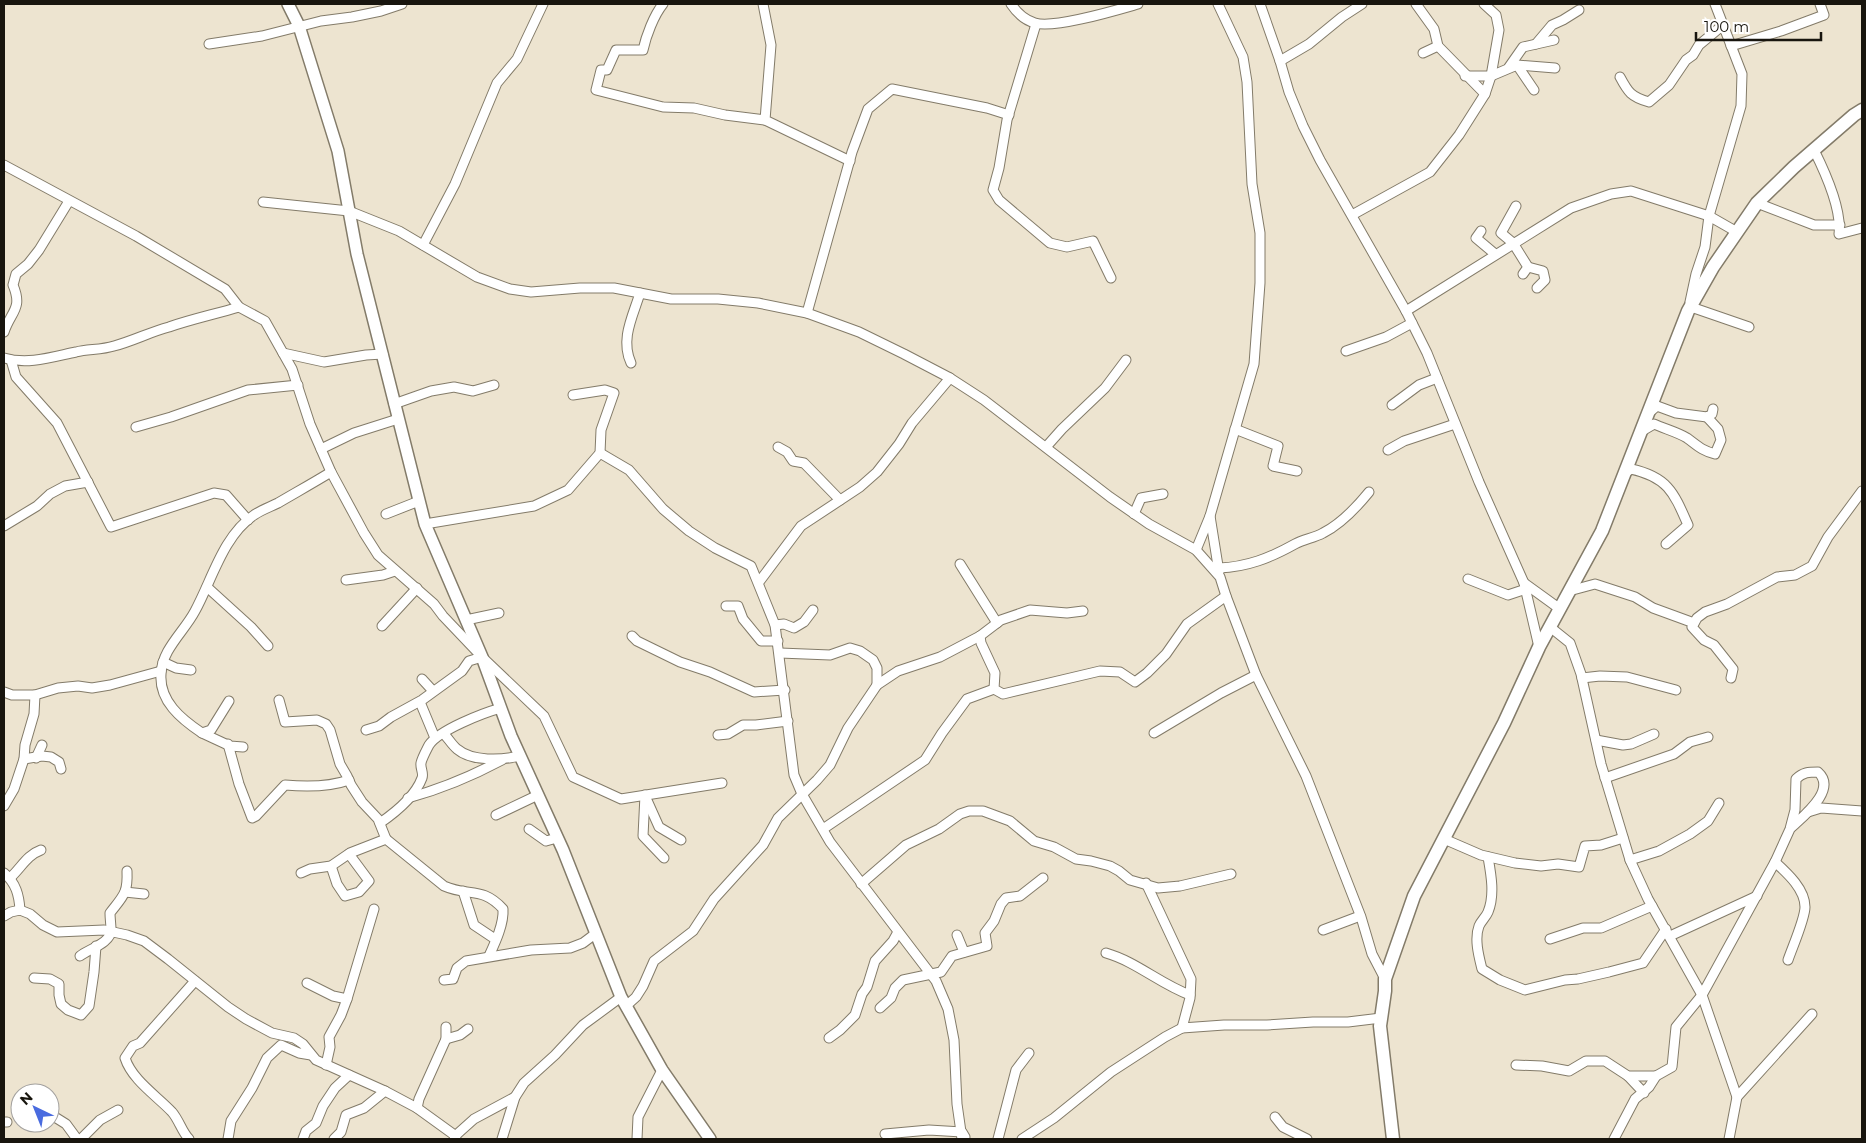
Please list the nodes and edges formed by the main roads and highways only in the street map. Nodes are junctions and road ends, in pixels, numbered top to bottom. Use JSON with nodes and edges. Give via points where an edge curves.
{"nodes":[{"id":1,"x":1862,"y":110,"type":"edge"},
{"id":2,"x":1393,"y":1139,"type":"edge"}],
"edges":[{"from":1,"to":2,"type":"main road","via":[[1757,203],[1713,267],[1690,309],[1602,531],[1539,647],[1504,723],[1414,896],[1385,980],[1380,1026]]}]}
